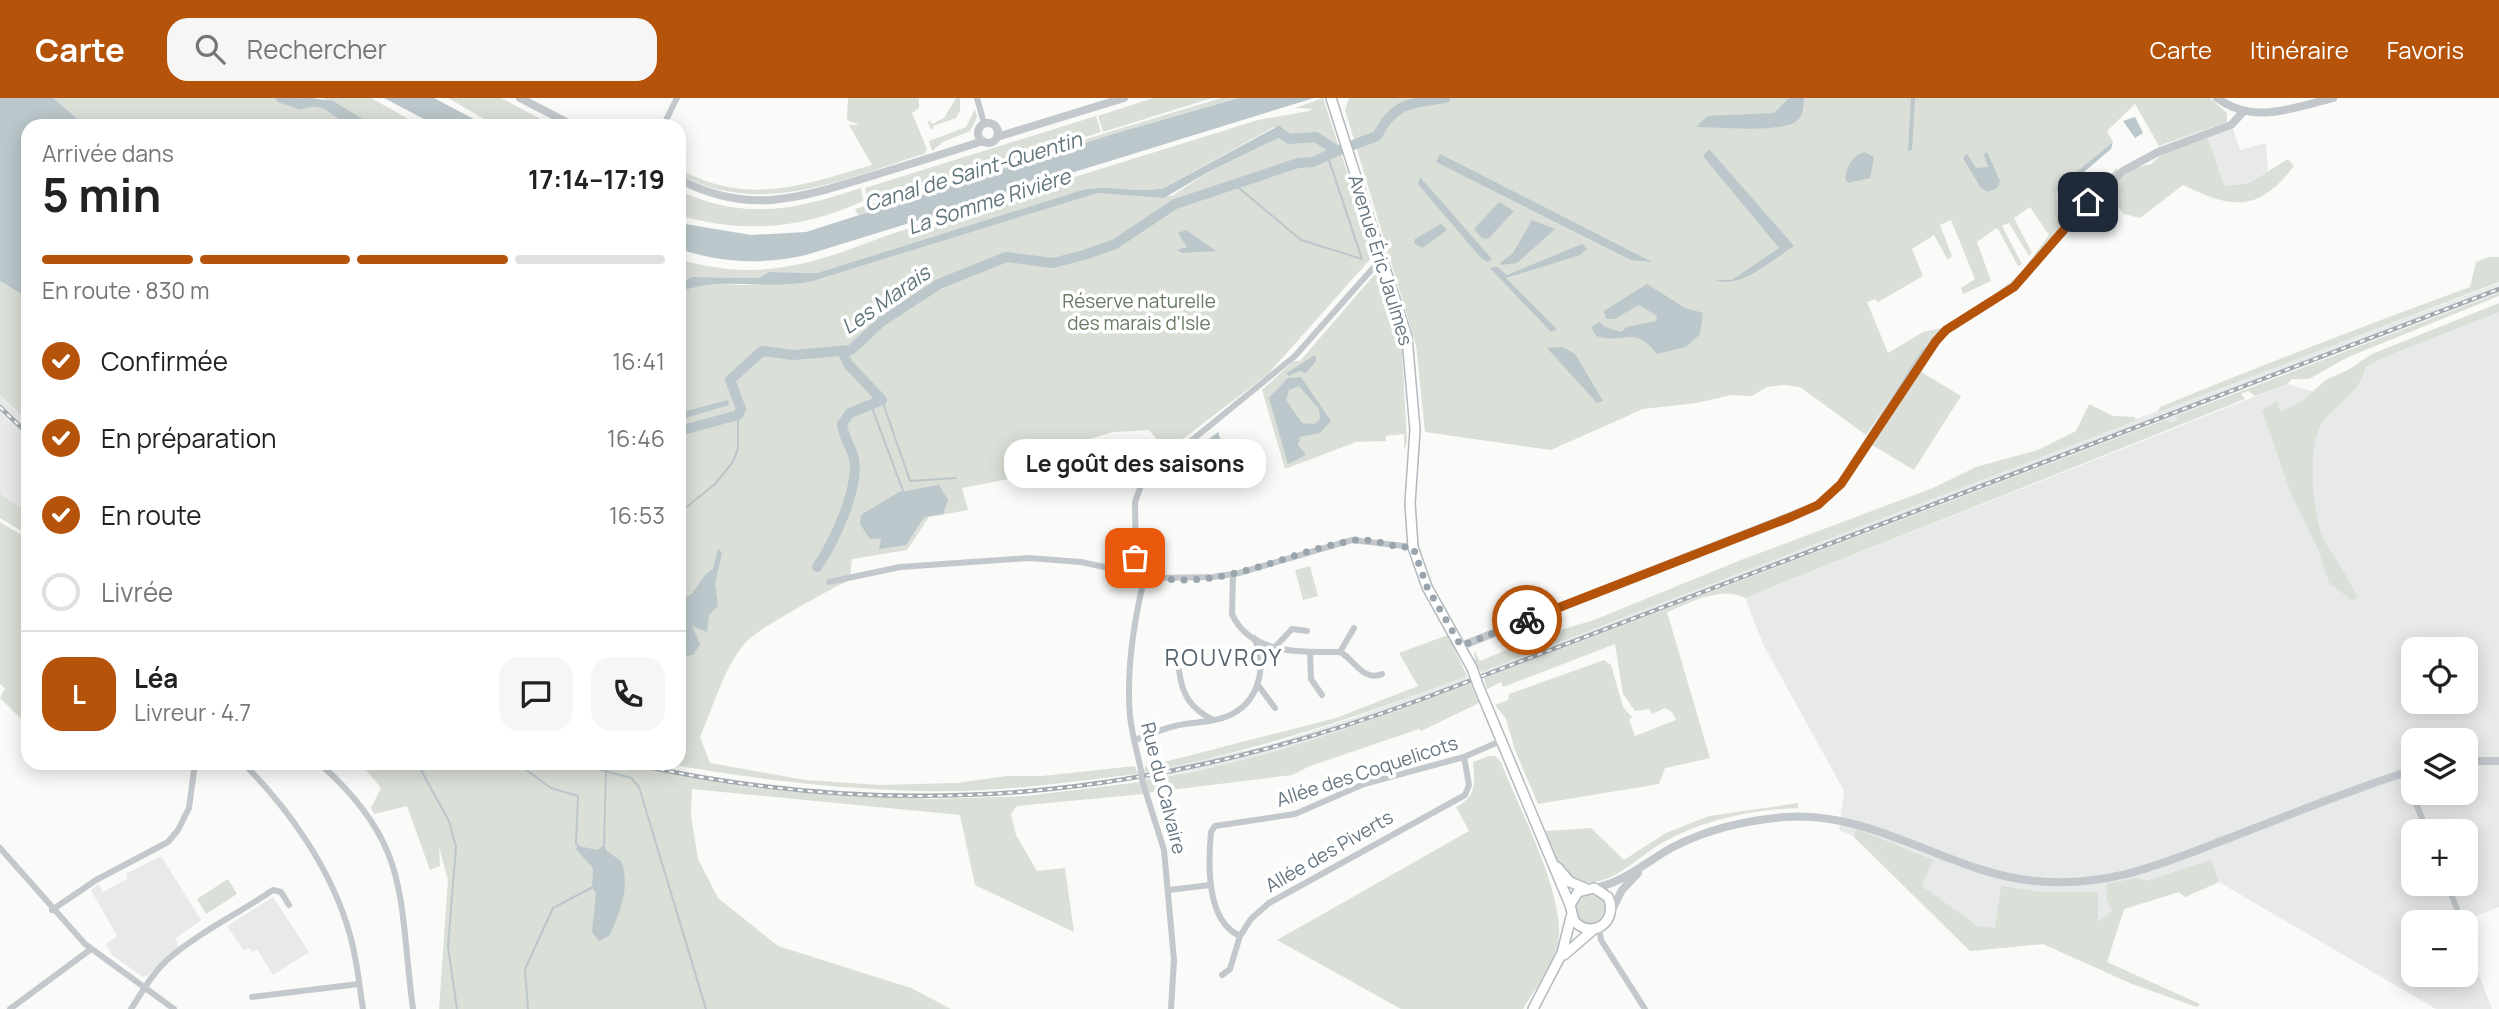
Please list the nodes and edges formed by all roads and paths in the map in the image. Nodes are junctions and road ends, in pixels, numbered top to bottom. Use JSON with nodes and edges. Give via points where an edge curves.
{"nodes":[{"id":1,"x":520,"y":98,"type":"edge"},
{"id":2,"x":677,"y":98,"type":"edge"},
{"id":3,"x":977,"y":98,"type":"edge"},
{"id":4,"x":1124,"y":98,"type":"edge"},
{"id":5,"x":1331,"y":98,"type":"edge"},
{"id":6,"x":2217,"y":98,"type":"edge"},
{"id":7,"x":2333,"y":98,"type":"edge"},
{"id":8,"x":2240,"y":116,"type":"junction"},
{"id":9,"x":561,"y":119,"type":"edge"},
{"id":10,"x":666,"y":119,"type":"edge"},
{"id":11,"x":984,"y":123,"type":"junction"},
{"id":12,"x":997,"y":132,"type":"junction"},
{"id":13,"x":980,"y":137,"type":"junction"},
{"id":14,"x":686,"y":183,"type":"edge"},
{"id":15,"x":1382,"y":258,"type":"junction"},
{"id":16,"x":1413,"y":547,"type":"junction"},
{"id":17,"x":1136,"y":572,"type":"junction"},
{"id":18,"x":1233,"y":574,"type":"junction"},
{"id":19,"x":1144,"y":575,"type":"junction"},
{"id":20,"x":829,"y":582,"type":"dead end"},
{"id":21,"x":1354,"y":628,"type":"dead end"},
{"id":22,"x":1307,"y":631,"type":"dead end"},
{"id":23,"x":1254,"y":638,"type":"junction"},
{"id":24,"x":1461,"y":646,"type":"junction"},
{"id":25,"x":1276,"y":648,"type":"junction"},
{"id":26,"x":1340,"y":652,"type":"junction"},
{"id":27,"x":1310,"y":653,"type":"junction"},
{"id":28,"x":1262,"y":661,"type":"junction"},
{"id":29,"x":1179,"y":670,"type":"dead end"},
{"id":30,"x":1382,"y":674,"type":"dead end"},
{"id":31,"x":1258,"y":685,"type":"junction"},
{"id":32,"x":1322,"y":695,"type":"dead end"},
{"id":33,"x":1275,"y":708,"type":"dead end"},
{"id":34,"x":1213,"y":720,"type":"junction"},
{"id":35,"x":1134,"y":740,"type":"junction"},
{"id":36,"x":1503,"y":740,"type":"junction"},
{"id":37,"x":1464,"y":757,"type":"junction"},
{"id":38,"x":2478,"y":761,"type":"edge"},
{"id":39,"x":2499,"y":761,"type":"edge"},
{"id":40,"x":194,"y":770,"type":"edge"},
{"id":41,"x":250,"y":770,"type":"edge"},
{"id":42,"x":326,"y":770,"type":"edge"},
{"id":43,"x":2401,"y":775,"type":"edge"},
{"id":44,"x":0,"y":848,"type":"edge"},
{"id":45,"x":1548,"y":852,"type":"junction"},
{"id":46,"x":1662,"y":853,"type":"junction"},
{"id":47,"x":1210,"y":885,"type":"junction"},
{"id":48,"x":1590,"y":888,"type":"junction"},
{"id":49,"x":1169,"y":890,"type":"junction"},
{"id":50,"x":2452,"y":896,"type":"edge"},
{"id":51,"x":289,"y":905,"type":"dead end"},
{"id":52,"x":1570,"y":905,"type":"junction"},
{"id":53,"x":52,"y":909,"type":"junction"},
{"id":54,"x":2457,"y":909,"type":"dead end"},
{"id":55,"x":1612,"y":910,"type":"junction"},
{"id":56,"x":1572,"y":917,"type":"junction"},
{"id":57,"x":1596,"y":929,"type":"junction"},
{"id":58,"x":1240,"y":936,"type":"junction"},
{"id":59,"x":91,"y":949,"type":"junction"},
{"id":60,"x":1557,"y":965,"type":"junction"},
{"id":61,"x":1222,"y":975,"type":"dead end"},
{"id":62,"x":359,"y":984,"type":"junction"},
{"id":63,"x":144,"y":988,"type":"junction"},
{"id":64,"x":252,"y":998,"type":"dead end"},
{"id":65,"x":10,"y":1009,"type":"edge"},
{"id":66,"x":131,"y":1009,"type":"edge"},
{"id":67,"x":174,"y":1009,"type":"edge"},
{"id":68,"x":363,"y":1009,"type":"edge"},
{"id":69,"x":413,"y":1009,"type":"edge"},
{"id":70,"x":1171,"y":1009,"type":"edge"},
{"id":71,"x":1533,"y":1009,"type":"edge"},
{"id":72,"x":1645,"y":1009,"type":"edge"}],
"edges":[{"from":1,"to":9,"type":"street"},
{"from":2,"to":10,"type":"street"},
{"from":3,"to":11,"type":"street"},
{"from":4,"to":12,"type":"street","via":[[1038,125]]},
{"from":5,"to":15,"type":"main road","name":"Avenue Éric Jaulmes"},
{"from":6,"to":8,"type":"street"},
{"from":7,"to":8,"type":"street"},
{"from":8,"to":24,"type":"street","via":[[2231,125],[2158,152],[2123,171],[2088,202],[2014,287],[1946,330],[1920,361],[1841,484],[1818,505]]},
{"from":11,"to":12,"type":"street"},
{"from":11,"to":13,"type":"street"},
{"from":12,"to":13,"type":"street","via":[[989,142]]},
{"from":13,"to":14,"type":"street","via":[[949,152],[776,201],[715,196]]},
{"from":15,"to":16,"type":"main road","name":"Avenue Éric Jaulmes","via":[[1411,363]]},
{"from":15,"to":17,"type":"street","via":[[1295,356],[1143,480],[1135,502]]},
{"from":16,"to":18,"type":"street","via":[[1352,540]]},
{"from":16,"to":24,"type":"main road","name":"Avenue Éric Jaulmes","via":[[1427,587]]},
{"from":17,"to":19,"type":"street"},
{"from":17,"to":20,"type":"street","via":[[1056,559],[990,559],[871,571]]},
{"from":18,"to":19,"type":"street"},
{"from":18,"to":23,"type":"street","via":[[1232,614]]},
{"from":19,"to":35,"type":"street","name":"Rue du Calvaire","via":[[1130,671]]},
{"from":21,"to":26,"type":"street"},
{"from":22,"to":25,"type":"street","via":[[1292,629]]},
{"from":23,"to":25,"type":"street"},
{"from":23,"to":28,"type":"street"},
{"from":24,"to":36,"type":"main road","name":"Avenue Éric Jaulmes","bridge":true},
{"from":25,"to":27,"type":"street"},
{"from":25,"to":28,"type":"street"},
{"from":26,"to":27,"type":"street"},
{"from":26,"to":30,"type":"street","via":[[1366,674]]},
{"from":27,"to":32,"type":"street","via":[[1311,679]]},
{"from":28,"to":31,"type":"street"},
{"from":29,"to":34,"type":"street","via":[[1188,702]]},
{"from":31,"to":33,"type":"street"},
{"from":31,"to":34,"type":"street","via":[[1238,710]]},
{"from":34,"to":35,"type":"street","via":[[1174,726]]},
{"from":35,"to":49,"type":"street","name":"Rue du Calvaire","bridge":true,"via":[[1164,850]]},
{"from":36,"to":37,"type":"street","name":"Allée des Coquelicots"},
{"from":36,"to":45,"type":"main road","name":"Avenue Éric Jaulmes"},
{"from":37,"to":47,"type":"street","name":"Allée des Coquelicots","via":[[1364,784],[1295,814],[1218,824],[1211,832]]},
{"from":37,"to":58,"type":"street","name":"Allée des Piverts","via":[[1469,785],[1465,795],[1269,903]]},
{"from":38,"to":39,"type":"street"},
{"from":40,"to":53,"type":"street","via":[[189,808],[168,842]]},
{"from":41,"to":62,"type":"street","via":[[266,786],[325,873],[351,935]]},
{"from":42,"to":69,"type":"street","via":[[358,802],[389,851],[400,885]]},
{"from":43,"to":46,"type":"street","via":[[2154,868],[2095,881],[2006,876],[1867,827],[1819,817],[1733,825]]},
{"from":44,"to":53,"type":"street"},
{"from":45,"to":48,"type":"main road","via":[[1561,874],[1576,886]]},
{"from":45,"to":52,"type":"main road"},
{"from":46,"to":48,"type":"street","via":[[1617,882]]},
{"from":46,"to":55,"type":"street","via":[[1632,878]]},
{"from":47,"to":49,"type":"street"},
{"from":47,"to":58,"type":"street","via":[[1227,928]]},
{"from":48,"to":52,"type":"main road","via":[[1575,894]]},
{"from":48,"to":55,"type":"main road","via":[[1608,897]]},
{"from":49,"to":70,"type":"street","name":"Rue du Calvaire","via":[[1174,960]]},
{"from":50,"to":54,"type":"street"},
{"from":51,"to":63,"type":"street","via":[[281,892],[273,890],[167,960]]},
{"from":52,"to":56,"type":"main road"},
{"from":53,"to":59,"type":"street"},
{"from":55,"to":57,"type":"main road","via":[[1609,919]]},
{"from":56,"to":57,"type":"main road","via":[[1581,927]]},
{"from":56,"to":60,"type":"main road"},
{"from":57,"to":60,"type":"main road","via":[[1574,944]]},
{"from":57,"to":72,"type":"street"},
{"from":58,"to":61,"type":"street","via":[[1230,969]]},
{"from":59,"to":63,"type":"street"},
{"from":59,"to":65,"type":"street"},
{"from":60,"to":71,"type":"main road"},
{"from":62,"to":64,"type":"street"},
{"from":62,"to":68,"type":"street"},
{"from":63,"to":66,"type":"street"},
{"from":63,"to":67,"type":"street"}]}
